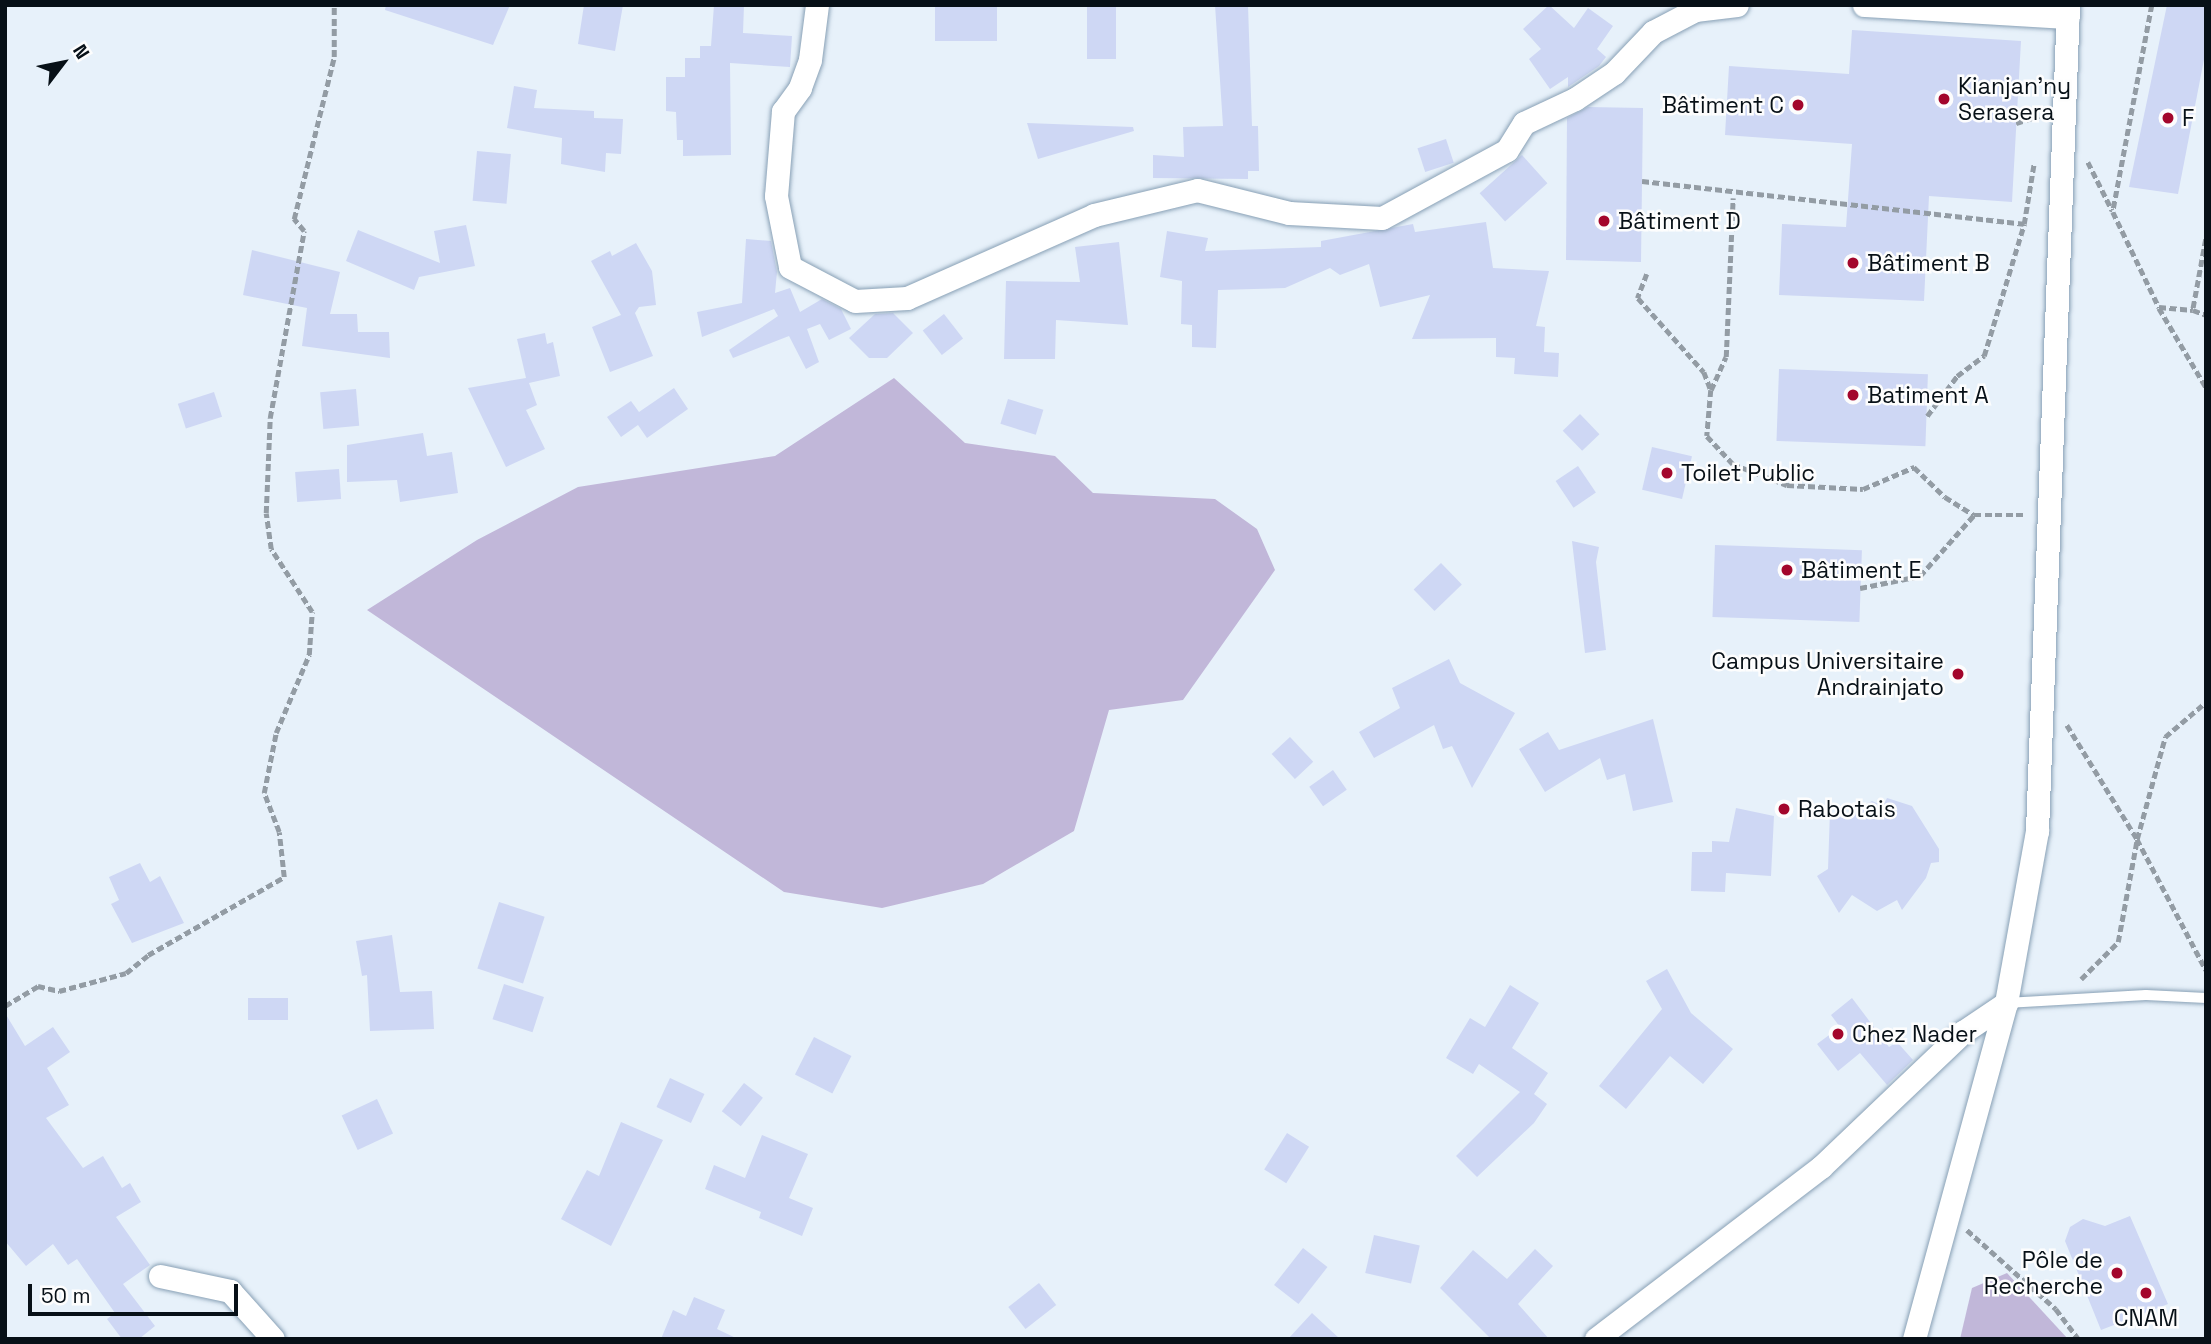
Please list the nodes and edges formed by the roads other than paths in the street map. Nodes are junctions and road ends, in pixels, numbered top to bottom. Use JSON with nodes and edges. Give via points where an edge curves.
{"nodes":[{"id":1,"x":817,"y":5,"type":"edge"},
{"id":2,"x":1737,"y":5,"type":"edge"},
{"id":3,"x":1864,"y":5,"type":"edge"},
{"id":4,"x":2068,"y":11,"type":"edge"},
{"id":5,"x":2206,"y":998,"type":"edge"},
{"id":6,"x":2006,"y":1003,"type":"junction"},
{"id":7,"x":160,"y":1276,"type":"dead end"},
{"id":8,"x":273,"y":1339,"type":"edge"},
{"id":9,"x":1596,"y":1339,"type":"edge"},
{"id":10,"x":1914,"y":1339,"type":"edge"}],
"edges":[{"from":1,"to":2,"type":"street","via":[[810,60],[800,88],[783,111],[776,197],[790,267],[855,300],[907,298],[1094,215],[1197,190],[1289,213],[1382,218],[1507,150],[1524,123],[1574,99],[1614,72],[1653,32],[1695,10]]},
{"from":3,"to":4,"type":"street"},
{"from":4,"to":6,"type":"street","via":[[2037,831]]},
{"from":5,"to":6,"type":"lane","via":[[2146,995]]},
{"from":6,"to":9,"type":"street","via":[[1963,1032],[1821,1167]]},
{"from":6,"to":10,"type":"street"},
{"from":7,"to":8,"type":"street","via":[[230,1290]]}]}
